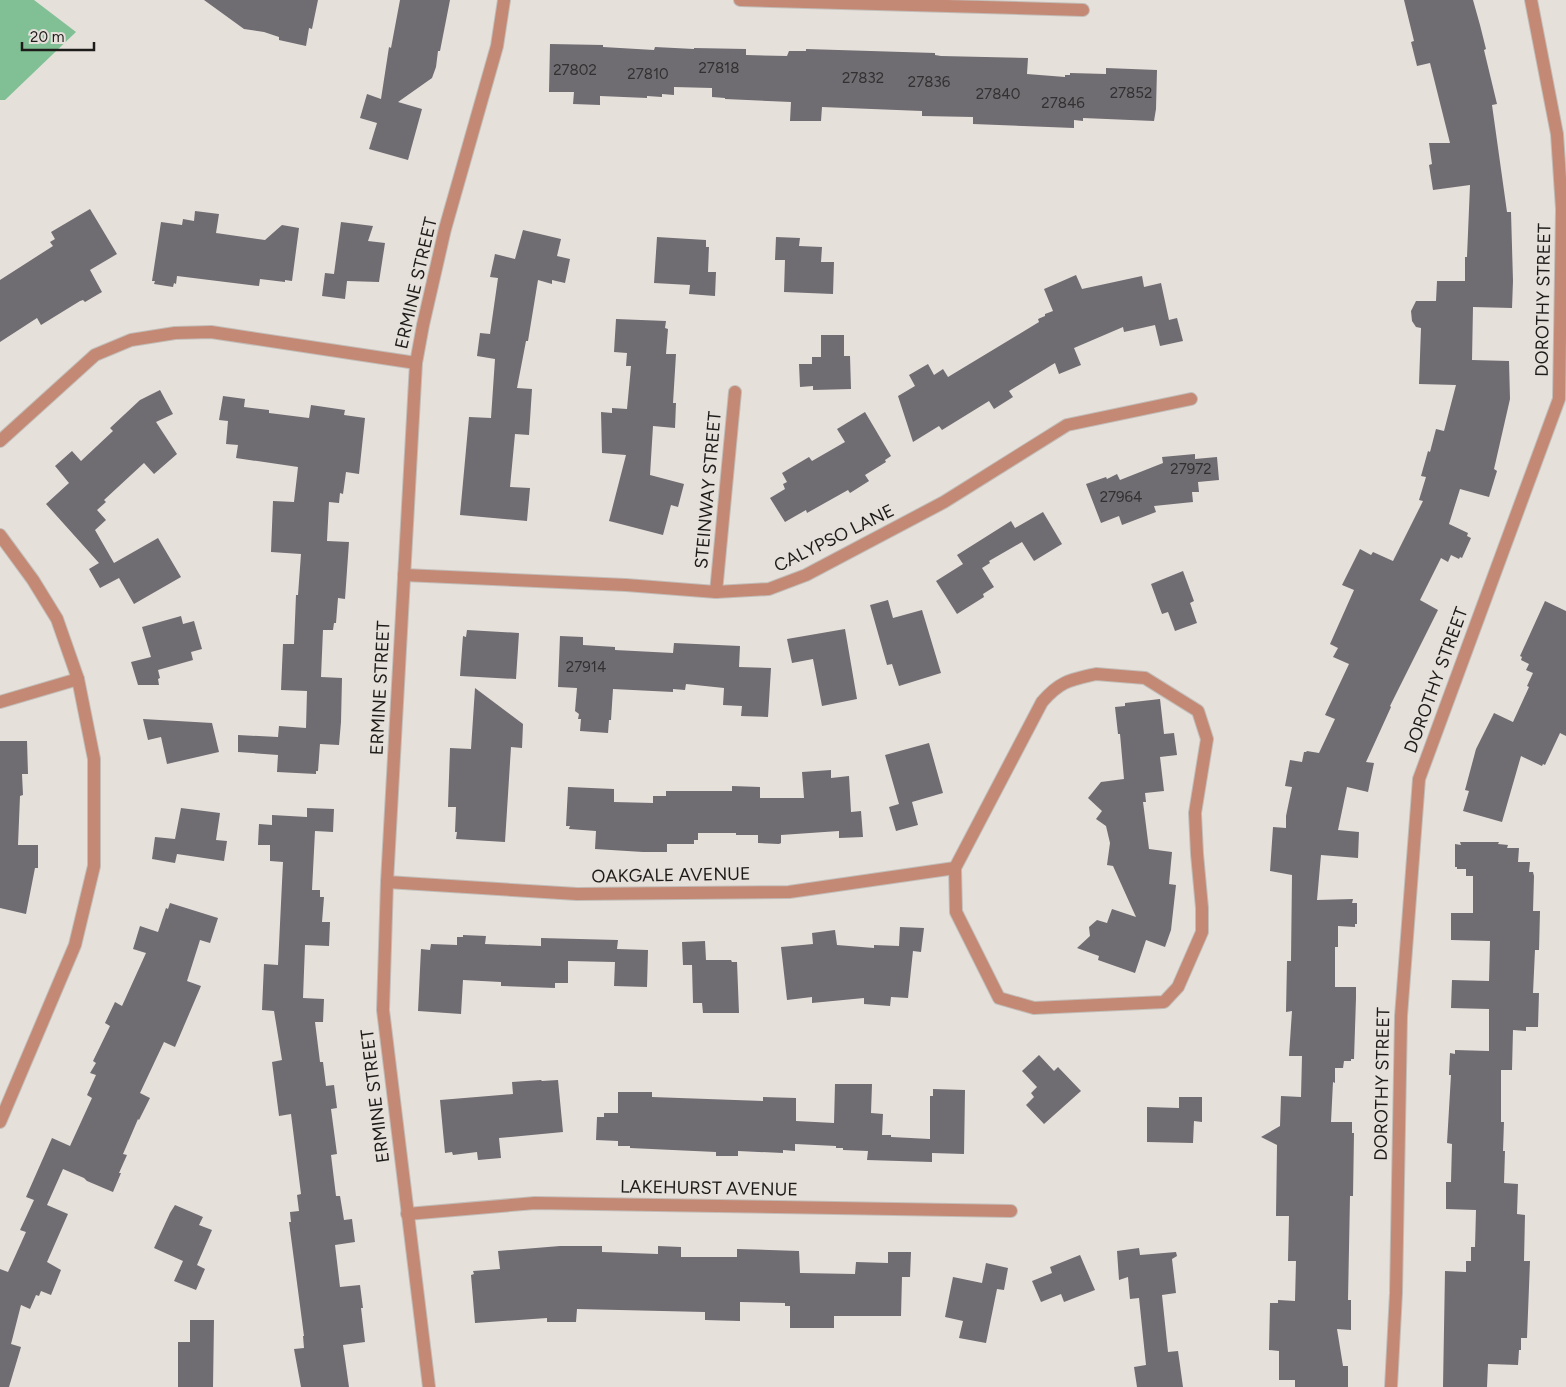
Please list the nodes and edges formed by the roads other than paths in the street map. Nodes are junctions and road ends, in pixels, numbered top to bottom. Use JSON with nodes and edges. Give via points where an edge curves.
{"nodes":[{"id":1,"x":504,"y":0,"type":"edge"},
{"id":2,"x":740,"y":0,"type":"edge"},
{"id":3,"x":1531,"y":0,"type":"edge"},
{"id":4,"x":1083,"y":10,"type":"dead end"},
{"id":5,"x":416,"y":363,"type":"junction"},
{"id":6,"x":735,"y":392,"type":"dead end"},
{"id":7,"x":1191,"y":399,"type":"dead end"},
{"id":8,"x":1562,"y":399,"type":"edge"},
{"id":9,"x":0,"y":441,"type":"edge"},
{"id":10,"x":0,"y":535,"type":"edge"},
{"id":11,"x":404,"y":575,"type":"junction"},
{"id":12,"x":716,"y":592,"type":"junction"},
{"id":13,"x":78,"y":679,"type":"junction"},
{"id":14,"x":0,"y":702,"type":"edge"},
{"id":15,"x":955,"y":868,"type":"junction"},
{"id":16,"x":387,"y":882,"type":"junction"},
{"id":17,"x":0,"y":1122,"type":"edge"},
{"id":18,"x":1011,"y":1211,"type":"dead end"},
{"id":19,"x":407,"y":1214,"type":"junction"},
{"id":20,"x":429,"y":1387,"type":"edge"},
{"id":21,"x":1391,"y":1387,"type":"edge"}],
"edges":[{"from":1,"to":5,"type":"street","name":"ERMINE STREET","via":[[497,46],[445,229]]},
{"from":2,"to":4,"type":"street"},
{"from":3,"to":8,"type":"street","name":"DOROTHY STREET","via":[[1557,134],[1561,200]]},
{"from":5,"to":9,"type":"street","via":[[211,332],[175,333],[131,340],[94,355]]},
{"from":5,"to":11,"type":"street","name":"ERMINE STREET"},
{"from":6,"to":12,"type":"street","name":"STEINWAY STREET"},
{"from":7,"to":12,"type":"street","name":"CALYPSO LANE","via":[[1067,425],[944,502],[806,575],[769,589]]},
{"from":8,"to":21,"type":"street","name":"DOROTHY STREET","via":[[1419,779],[1401,1016]]},
{"from":10,"to":13,"type":"street","via":[[57,619]]},
{"from":11,"to":12,"type":"street","name":"CALYPSO LANE"},
{"from":11,"to":16,"type":"street","name":"ERMINE STREET"},
{"from":13,"to":14,"type":"street"},
{"from":13,"to":17,"type":"street","via":[[94,759],[94,866],[75,945]]},
{"from":15,"to":15,"type":"street","via":[[1042,702],[1054,688],[1096,674],[1145,678],[1198,711],[1207,740],[1195,813],[1202,932],[1178,987],[1164,1002],[1034,1008],[999,998],[956,912]]},
{"from":15,"to":16,"type":"street","name":"OAKGALE AVENUE","via":[[789,892],[576,894]]},
{"from":16,"to":19,"type":"street","name":"ERMINE STREET","via":[[383,1010]]},
{"from":18,"to":19,"type":"street","name":"LAKEHURST AVENUE","via":[[535,1203]]},
{"from":19,"to":20,"type":"street","name":"ERMINE STREET"}]}
